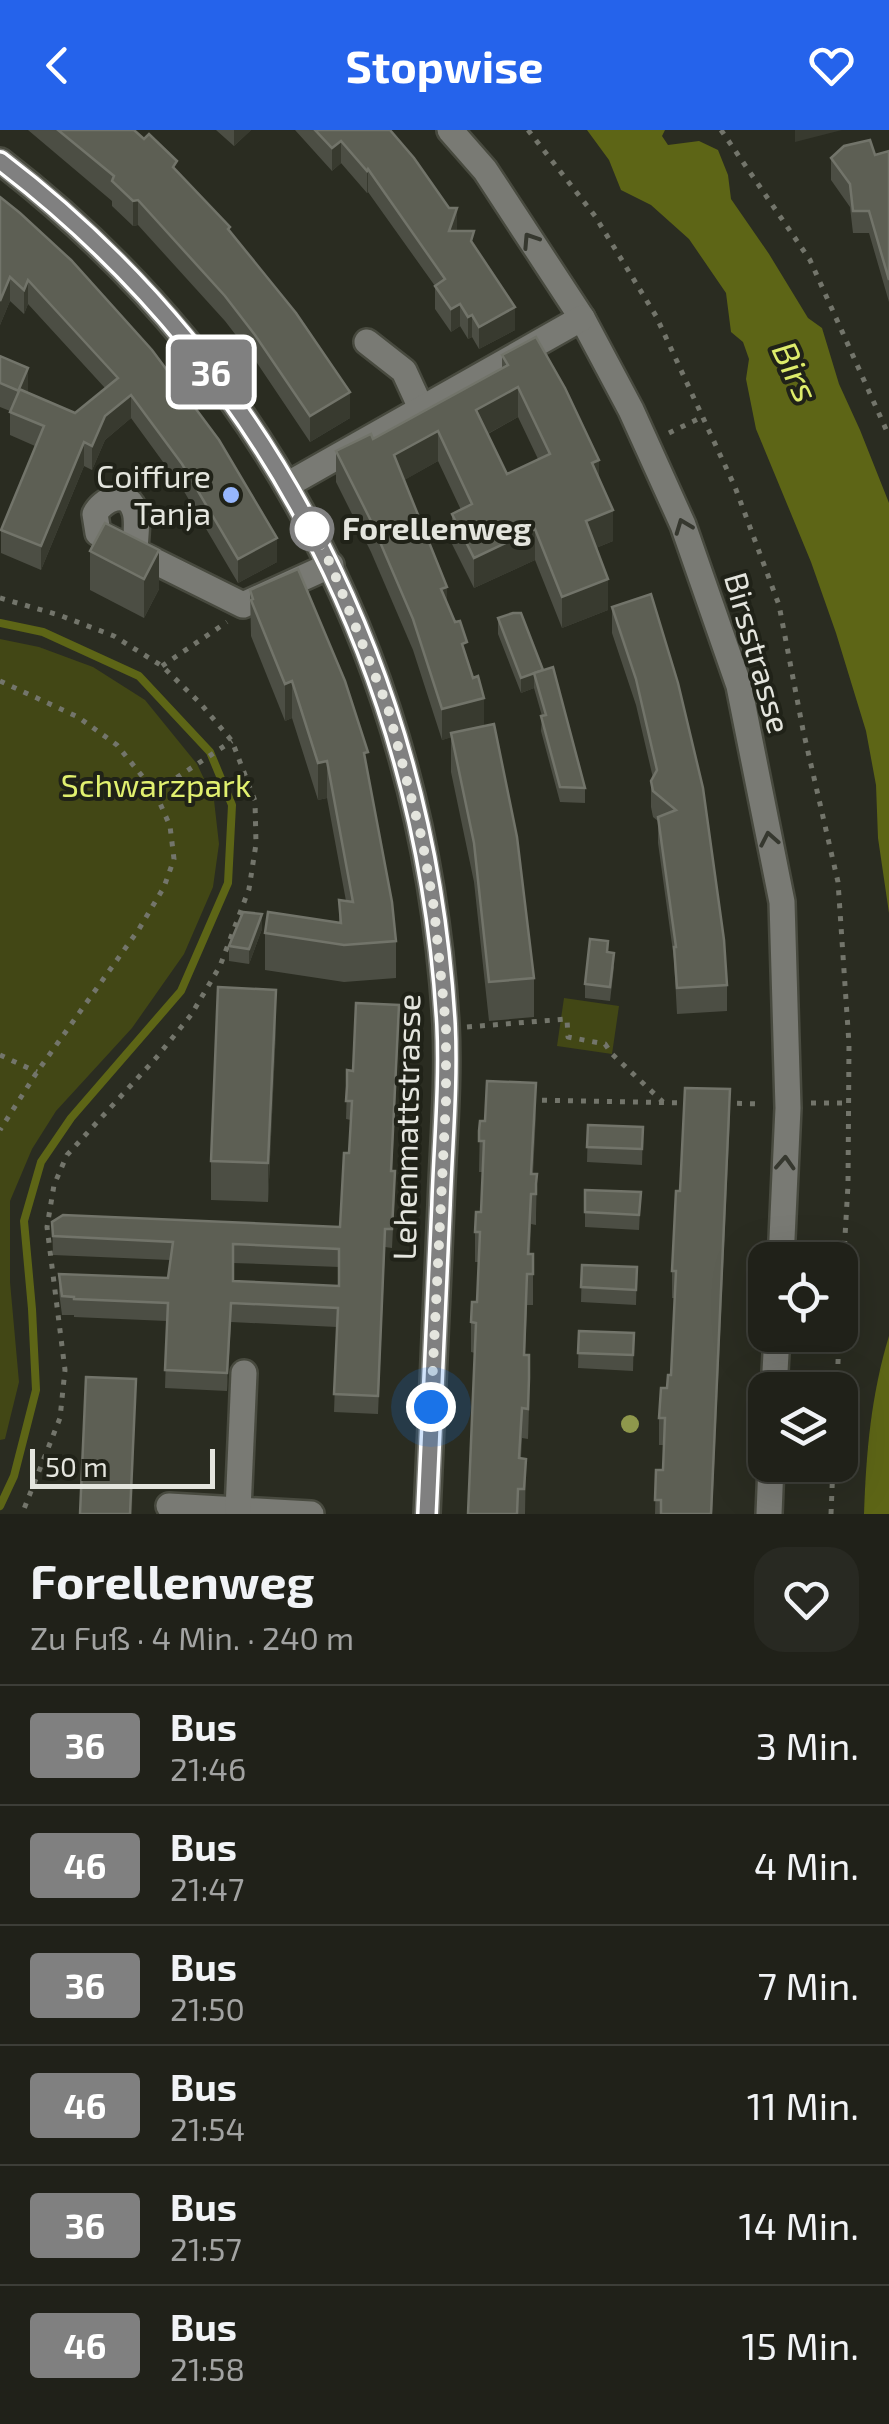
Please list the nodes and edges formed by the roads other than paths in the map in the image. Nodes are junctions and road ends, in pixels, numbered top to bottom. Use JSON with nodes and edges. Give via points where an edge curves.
{"nodes":[{"id":1,"x":450,"y":130,"type":"edge"},
{"id":2,"x":0,"y":161,"type":"edge"},
{"id":3,"x":582,"y":318,"type":"junction"},
{"id":4,"x":367,"y":342,"type":"dead end"},
{"id":5,"x":420,"y":408,"type":"junction"},
{"id":6,"x":287,"y":485,"type":"junction"},
{"id":7,"x":135,"y":552,"type":"edge"},
{"id":8,"x":331,"y":565,"type":"junction"},
{"id":9,"x":781,"y":1242,"type":"edge"},
{"id":10,"x":244,"y":1373,"type":"dead end"},
{"id":11,"x":770,"y":1482,"type":"edge"},
{"id":12,"x":169,"y":1506,"type":"dead end"},
{"id":13,"x":238,"y":1510,"type":"junction"},
{"id":14,"x":311,"y":1514,"type":"edge"},
{"id":15,"x":427,"y":1514,"type":"edge"},
{"id":16,"x":769,"y":1514,"type":"edge"}],
"edges":[{"from":3,"to":1,"type":"street","name":"Birsstrasse","one_way":true,"via":[[485,170]]},
{"from":2,"to":6,"type":"street","name":"Lehenmattstrasse","via":[[147,296],[206,366]]},
{"from":3,"to":5,"type":"street"},
{"from":9,"to":3,"type":"street","name":"Birsstrasse","one_way":true,"via":[[788,1108],[782,902],[738,686],[683,524]]},
{"from":4,"to":5,"type":"street","via":[[404,371]]},
{"from":5,"to":6,"type":"street"},
{"from":6,"to":8,"type":"street","name":"Lehenmattstrasse"},
{"from":7,"to":8,"type":"street","via":[[243,605]]},
{"from":8,"to":15,"type":"street","name":"Lehenmattstrasse","via":[[408,778],[434,908],[446,1026]]},
{"from":10,"to":13,"type":"street"},
{"from":11,"to":16,"type":"street"},
{"from":12,"to":13,"type":"street"},
{"from":13,"to":14,"type":"street"}]}
